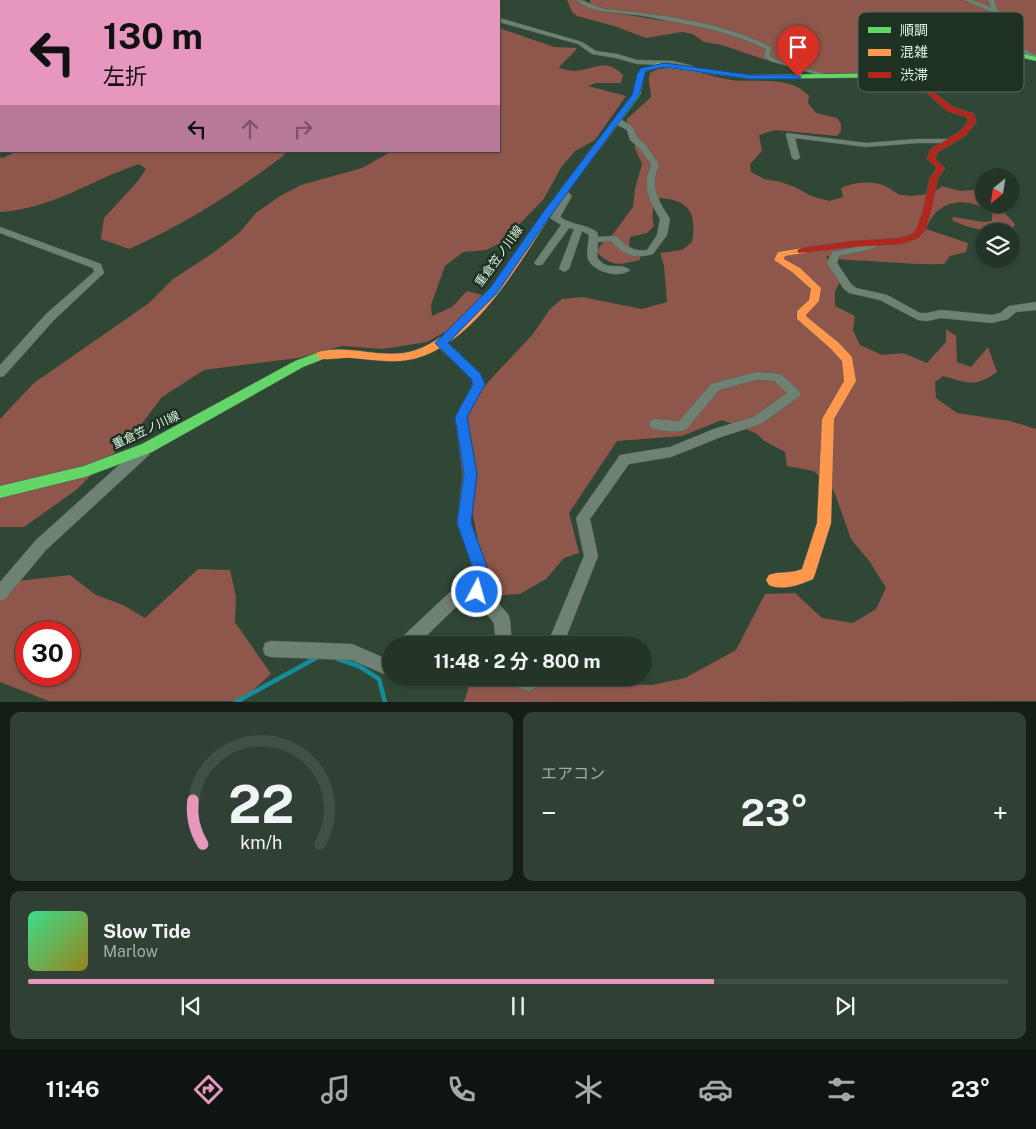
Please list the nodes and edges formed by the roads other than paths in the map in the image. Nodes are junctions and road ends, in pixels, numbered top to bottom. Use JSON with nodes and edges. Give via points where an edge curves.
{"nodes":[{"id":1,"x":579,"y":0,"type":"edge"},
{"id":2,"x":967,"y":0,"type":"edge"},
{"id":3,"x":991,"y":0,"type":"edge"},
{"id":4,"x":995,"y":11,"type":"joint"},
{"id":5,"x":500,"y":20,"type":"edge"},
{"id":6,"x":1024,"y":51,"type":"edge"},
{"id":7,"x":1035,"y":59,"type":"edge"},
{"id":8,"x":689,"y":68,"type":"junction"},
{"id":9,"x":858,"y":75,"type":"edge"},
{"id":10,"x":830,"y":76,"type":"junction"},
{"id":11,"x":929,"y":92,"type":"edge"},
{"id":12,"x":617,"y":121,"type":"junction"},
{"id":13,"x":952,"y":141,"type":"junction"},
{"id":14,"x":796,"y":158,"type":"dead end"},
{"id":15,"x":563,"y":192,"type":"junction"},
{"id":16,"x":567,"y":224,"type":"junction"},
{"id":17,"x":579,"y":227,"type":"junction"},
{"id":18,"x":0,"y":230,"type":"edge"},
{"id":19,"x":593,"y":240,"type":"junction"},
{"id":20,"x":876,"y":242,"type":"junction"},
{"id":21,"x":539,"y":263,"type":"dead end"},
{"id":22,"x":564,"y":269,"type":"dead end"},
{"id":23,"x":625,"y":270,"type":"dead end"},
{"id":24,"x":1036,"y":306,"type":"edge"},
{"id":25,"x":441,"y":343,"type":"junction"},
{"id":26,"x":0,"y":373,"type":"edge"},
{"id":27,"x":655,"y":424,"type":"dead end"},
{"id":28,"x":147,"y":448,"type":"junction"},
{"id":29,"x":0,"y":492,"type":"edge"},
{"id":30,"x":774,"y":580,"type":"dead end"},
{"id":31,"x":477,"y":592,"type":"junction"},
{"id":32,"x":0,"y":594,"type":"edge"},
{"id":33,"x":415,"y":636,"type":"edge"},
{"id":34,"x":503,"y":636,"type":"edge"},
{"id":35,"x":559,"y":636,"type":"edge"},
{"id":36,"x":271,"y":649,"type":"dead end"},
{"id":37,"x":382,"y":665,"type":"edge"}],
"edges":[{"from":1,"to":10,"type":"street","via":[[596,9],[632,12],[741,37],[769,48],[767,57],[772,60]]},
{"from":2,"to":4,"type":"street"},
{"from":3,"to":4,"type":"street"},
{"from":5,"to":8,"type":"street","via":[[580,43],[594,53]]},
{"from":6,"to":7,"type":"street"},
{"from":8,"to":10,"type":"main road","name":"重倉笠ノ川線","via":[[750,77]]},
{"from":8,"to":12,"type":"main road","name":"重倉笠ノ川線","via":[[665,65],[644,69],[636,95]]},
{"from":9,"to":10,"type":"main road","name":"重倉笠ノ川線"},
{"from":11,"to":13,"type":"main road","via":[[950,109],[972,118],[962,134]]},
{"from":12,"to":15,"type":"main road","name":"重倉笠ノ川線"},
{"from":12,"to":19,"type":"street","via":[[630,129],[654,163],[651,187],[664,214],[665,226],[657,244],[646,254],[626,251],[613,238]]},
{"from":13,"to":14,"type":"street","via":[[866,145],[790,135]]},
{"from":13,"to":20,"type":"main road","via":[[934,151],[931,159],[941,168],[934,178],[920,231],[902,241]]},
{"from":15,"to":16,"type":"street","via":[[568,196],[555,218]]},
{"from":15,"to":25,"type":"main road","name":"重倉笠ノ川線","via":[[493,290]]},
{"from":16,"to":17,"type":"street"},
{"from":16,"to":21,"type":"street"},
{"from":17,"to":19,"type":"street","via":[[594,234]]},
{"from":17,"to":22,"type":"street"},
{"from":18,"to":26,"type":"street","via":[[98,266],[99,273],[50,317]]},
{"from":19,"to":23,"type":"street","via":[[592,258],[597,265],[616,271]]},
{"from":20,"to":24,"type":"street","via":[[869,247],[835,254],[832,259],[853,291],[883,297],[923,317],[941,314],[992,319],[1013,309]]},
{"from":20,"to":30,"type":"main road","via":[[781,254],[779,260],[816,288],[814,301],[801,314],[802,319],[848,360],[850,381],[828,419],[824,522],[808,574],[796,579]]},
{"from":25,"to":28,"type":"main road","name":"重倉笠ノ川線","via":[[423,353],[398,358],[340,353],[315,357]]},
{"from":25,"to":31,"type":"street","via":[[476,376],[479,384],[461,417],[470,474],[464,523],[482,575]]},
{"from":27,"to":35,"type":"street","via":[[682,426],[715,387],[756,376],[777,377],[795,394],[757,421],[671,452],[625,459],[583,518],[591,556]]},
{"from":28,"to":29,"type":"main road","name":"重倉笠ノ川線","via":[[85,471]]},
{"from":28,"to":32,"type":"street","via":[[41,545]]},
{"from":31,"to":33,"type":"street","via":[[454,598]]},
{"from":31,"to":34,"type":"street","via":[[502,620]]},
{"from":36,"to":37,"type":"street","via":[[352,652]]}]}
